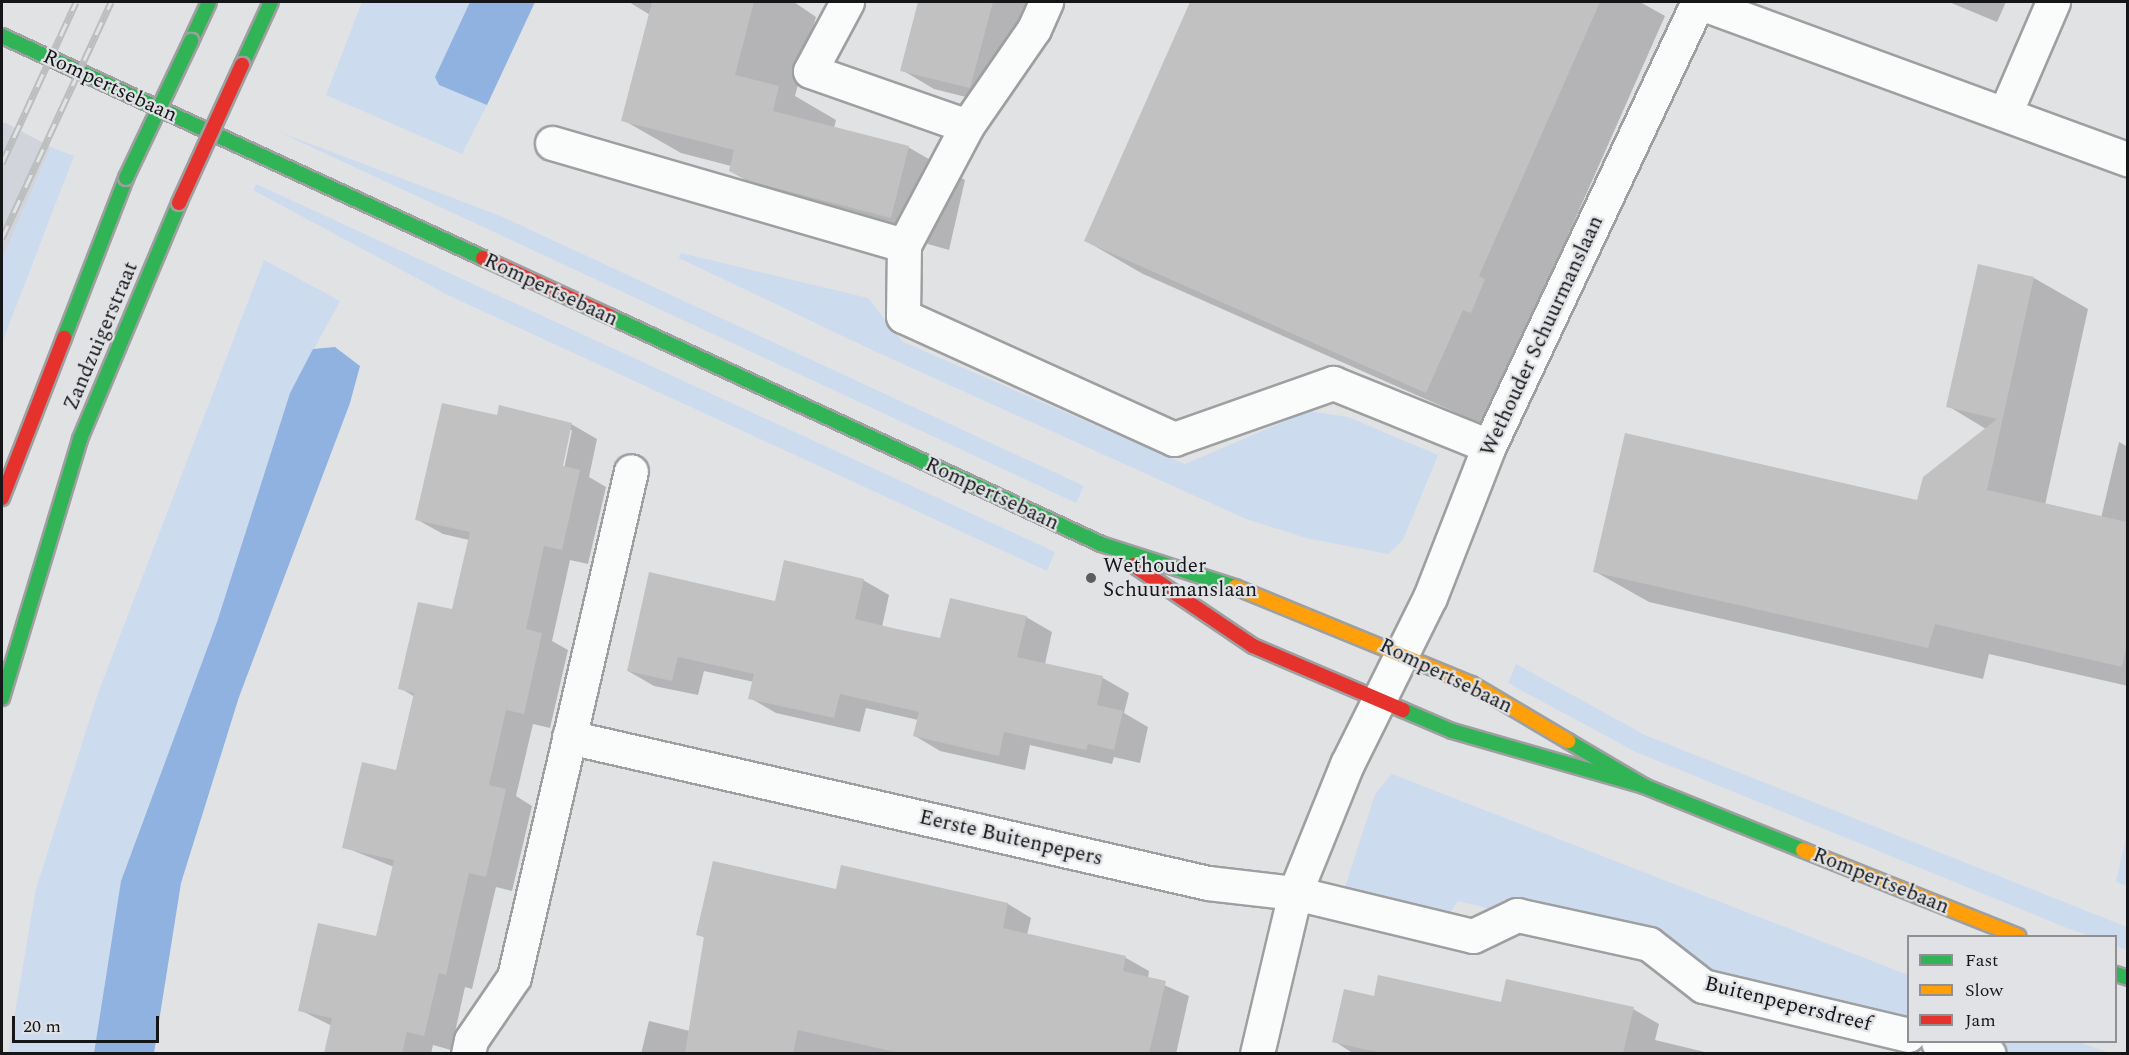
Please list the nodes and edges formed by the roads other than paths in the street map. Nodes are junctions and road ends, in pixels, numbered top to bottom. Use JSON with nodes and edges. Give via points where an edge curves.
{"nodes":[{"id":1,"x":210,"y":2,"type":"edge"},
{"id":2,"x":271,"y":2,"type":"edge"},
{"id":3,"x":847,"y":2,"type":"edge"},
{"id":4,"x":1046,"y":2,"type":"edge"},
{"id":5,"x":1698,"y":2,"type":"edge"},
{"id":6,"x":2054,"y":2,"type":"edge"},
{"id":7,"x":2,"y":36,"type":"edge"},
{"id":8,"x":2006,"y":111,"type":"junction"},
{"id":9,"x":967,"y":126,"type":"junction"},
{"id":10,"x":552,"y":143,"type":"dead end"},
{"id":11,"x":2127,"y":159,"type":"edge"},
{"id":12,"x":904,"y":245,"type":"junction"},
{"id":13,"x":1490,"y":446,"type":"junction"},
{"id":14,"x":631,"y":471,"type":"dead end"},
{"id":15,"x":2,"y":498,"type":"edge"},
{"id":16,"x":1101,"y":544,"type":"junction"},
{"id":17,"x":1391,"y":675,"type":"junction"},
{"id":18,"x":2,"y":698,"type":"edge"},
{"id":19,"x":569,"y":737,"type":"junction"},
{"id":20,"x":1644,"y":786,"type":"junction"},
{"id":21,"x":1295,"y":893,"type":"junction"},
{"id":22,"x":2016,"y":935,"type":"edge"},
{"id":23,"x":1907,"y":1035,"type":"edge"},
{"id":24,"x":1946,"y":1043,"type":"edge"},
{"id":25,"x":468,"y":1053,"type":"edge"},
{"id":26,"x":1257,"y":1053,"type":"edge"},
{"id":27,"x":1989,"y":1053,"type":"edge"}],
"edges":[{"from":1,"to":15,"type":"street","name":"Zandzuigerstraat","bridge":true,"via":[[126,178],[26,424]]},
{"from":2,"to":18,"type":"street","name":"Zandzuigerstraat","bridge":true,"via":[[179,203],[80,439]]},
{"from":3,"to":9,"type":"street","via":[[810,71]]},
{"from":4,"to":9,"type":"street","via":[[1034,29]]},
{"from":5,"to":8,"type":"street","name":"Wethouder Schuurmanslaan"},
{"from":5,"to":13,"type":"street","name":"Wethouder Schuurmanslaan"},
{"from":6,"to":8,"type":"street"},
{"from":7,"to":16,"type":"street","name":"Rompertsebaan"},
{"from":8,"to":11,"type":"street","name":"Wethouder Schuurmanslaan"},
{"from":9,"to":12,"type":"street"},
{"from":10,"to":12,"type":"street"},
{"from":12,"to":13,"type":"street","via":[[903,316],[1174,439],[1333,383]]},
{"from":13,"to":17,"type":"street","name":"Wethouder Schuurmanslaan"},
{"from":14,"to":19,"type":"street"},
{"from":16,"to":17,"type":"street","name":"Rompertsebaan","via":[[1273,599]]},
{"from":16,"to":17,"type":"street","name":"Rompertsebaan","via":[[1253,646]]},
{"from":17,"to":20,"type":"street","name":"Rompertsebaan","via":[[1472,684]]},
{"from":17,"to":20,"type":"street","name":"Rompertsebaan","via":[[1452,730]]},
{"from":17,"to":21,"type":"street"},
{"from":19,"to":21,"type":"street","name":"Eerste Buitenpepers","via":[[1208,883]]},
{"from":19,"to":25,"type":"street","via":[[514,977],[471,1040]]},
{"from":20,"to":22,"type":"street","name":"Rompertsebaan"},
{"from":21,"to":23,"type":"street","name":"Buitenpepersdreef","via":[[1473,936],[1517,915],[1649,944],[1703,986]]},
{"from":21,"to":26,"type":"street"},
{"from":24,"to":27,"type":"street"}]}
